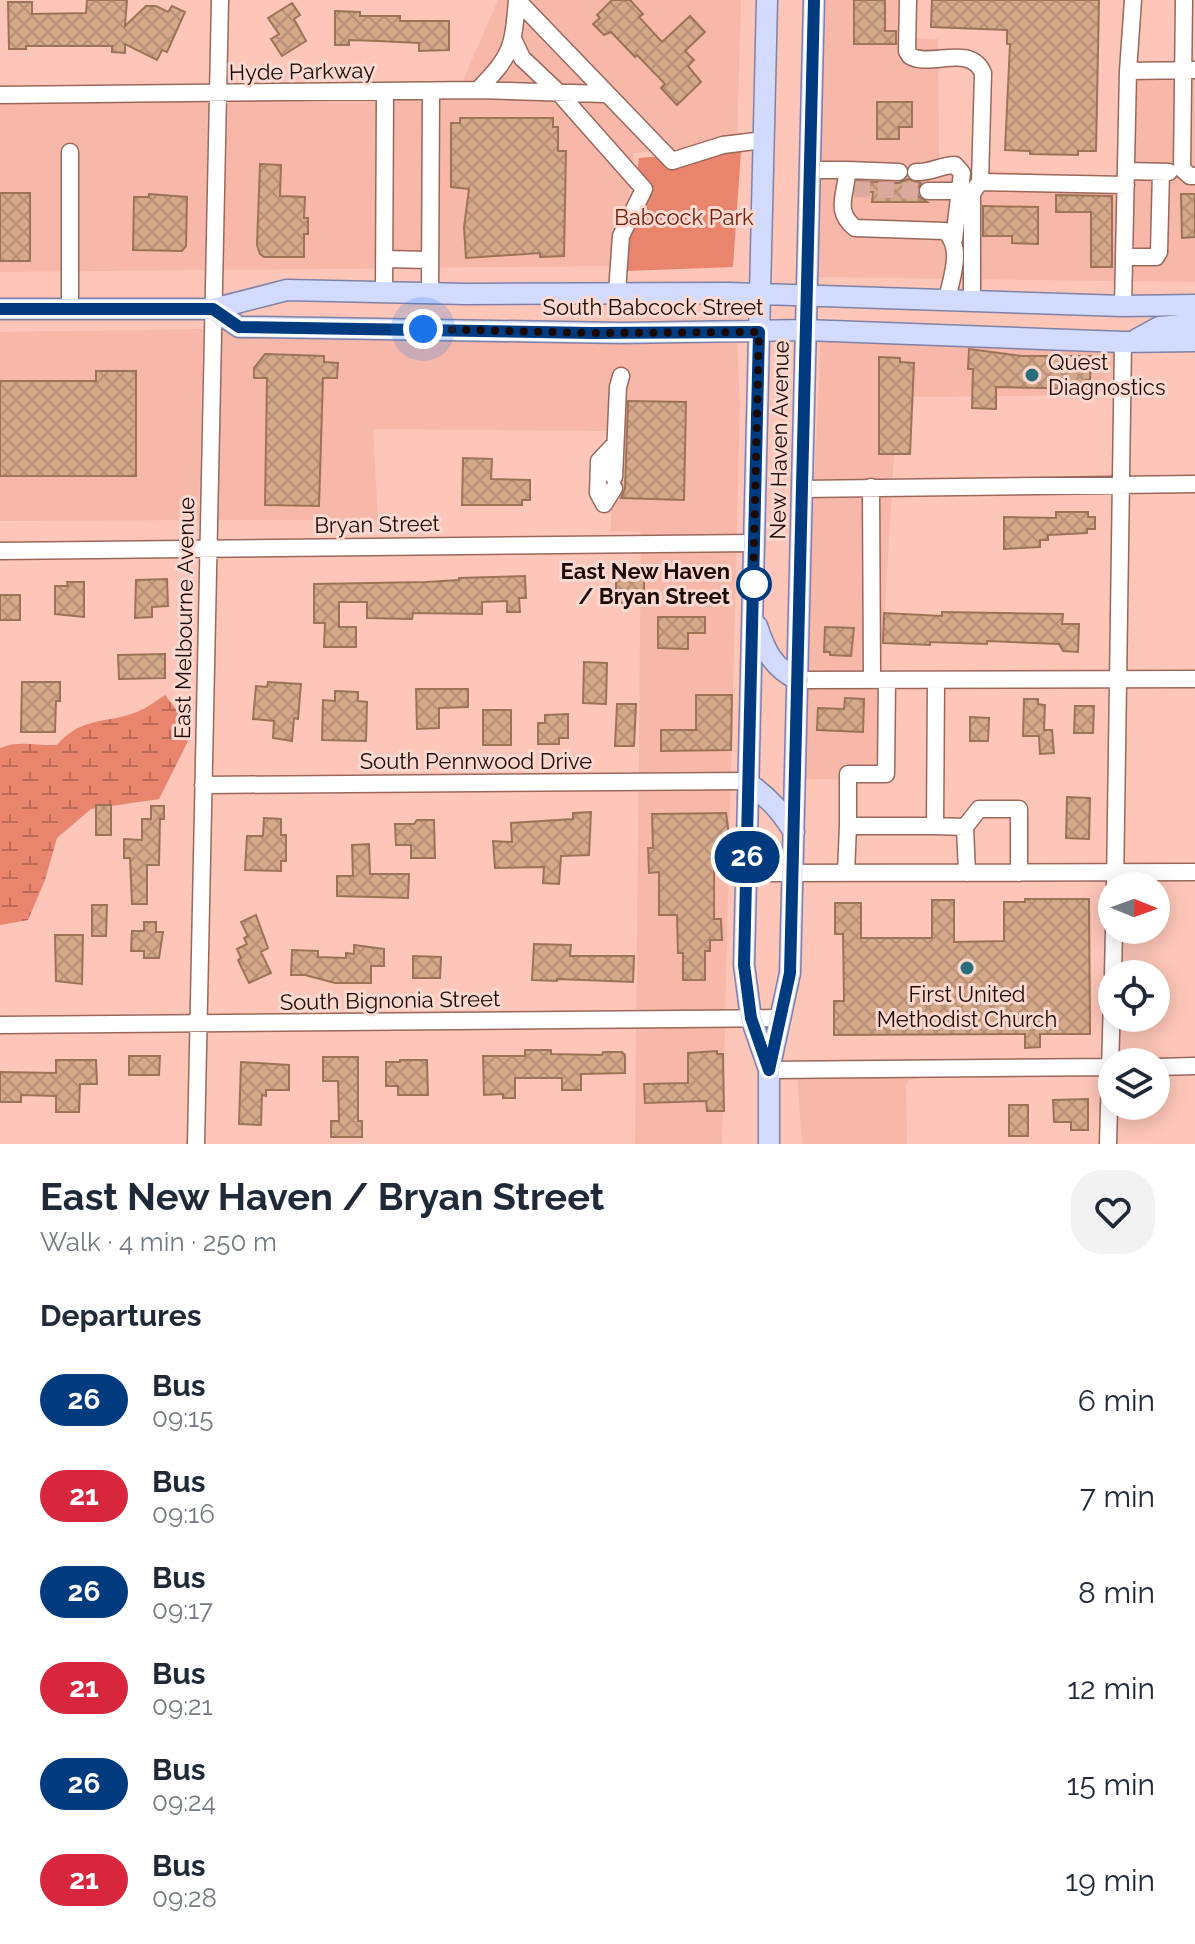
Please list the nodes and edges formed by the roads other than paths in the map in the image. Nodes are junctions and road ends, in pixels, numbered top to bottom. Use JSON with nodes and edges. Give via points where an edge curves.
{"nodes":[{"id":1,"x":220,"y":0,"type":"edge"},
{"id":2,"x":517,"y":0,"type":"edge"},
{"id":3,"x":767,"y":0,"type":"edge"},
{"id":4,"x":814,"y":0,"type":"edge"},
{"id":5,"x":908,"y":0,"type":"edge"},
{"id":6,"x":1133,"y":0,"type":"edge"},
{"id":7,"x":1184,"y":0,"type":"edge"},
{"id":8,"x":514,"y":41,"type":"junction"},
{"id":9,"x":1189,"y":70,"type":"edge"},
{"id":10,"x":1128,"y":71,"type":"junction"},
{"id":11,"x":478,"y":90,"type":"junction"},
{"id":12,"x":431,"y":91,"type":"junction"},
{"id":13,"x":385,"y":92,"type":"junction"},
{"id":14,"x":559,"y":93,"type":"junction"},
{"id":15,"x":219,"y":94,"type":"junction"},
{"id":16,"x":605,"y":94,"type":"junction"},
{"id":17,"x":0,"y":95,"type":"edge"},
{"id":18,"x":764,"y":140,"type":"junction"},
{"id":19,"x":70,"y":152,"type":"dead end"},
{"id":20,"x":809,"y":170,"type":"junction"},
{"id":21,"x":847,"y":170,"type":"junction"},
{"id":22,"x":1161,"y":172,"type":"junction"},
{"id":23,"x":1190,"y":174,"type":"edge"},
{"id":24,"x":1126,"y":178,"type":"junction"},
{"id":25,"x":980,"y":182,"type":"junction"},
{"id":26,"x":928,"y":191,"type":"tunnel mouth"},
{"id":27,"x":959,"y":191,"type":"junction"},
{"id":28,"x":954,"y":239,"type":"junction"},
{"id":29,"x":1125,"y":257,"type":"junction"},
{"id":30,"x":384,"y":259,"type":"junction"},
{"id":31,"x":430,"y":260,"type":"junction"},
{"id":32,"x":384,"y":292,"type":"junction"},
{"id":33,"x":617,"y":292,"type":"junction"},
{"id":34,"x":430,"y":293,"type":"junction"},
{"id":35,"x":759,"y":294,"type":"junction"},
{"id":36,"x":805,"y":295,"type":"junction"},
{"id":37,"x":947,"y":300,"type":"junction"},
{"id":38,"x":972,"y":301,"type":"junction"},
{"id":39,"x":1195,"y":305,"type":"edge"},
{"id":40,"x":1123,"y":306,"type":"junction"},
{"id":41,"x":0,"y":309,"type":"edge"},
{"id":42,"x":70,"y":309,"type":"junction"},
{"id":43,"x":213,"y":309,"type":"junction"},
{"id":44,"x":1195,"y":324,"type":"edge"},
{"id":45,"x":805,"y":330,"type":"junction"},
{"id":46,"x":759,"y":332,"type":"junction"},
{"id":47,"x":1128,"y":341,"type":"junction"},
{"id":48,"x":1195,"y":341,"type":"edge"},
{"id":49,"x":621,"y":376,"type":"dead end"},
{"id":50,"x":615,"y":444,"type":"junction"},
{"id":51,"x":1122,"y":483,"type":"junction"},
{"id":52,"x":1195,"y":484,"type":"edge"},
{"id":53,"x":871,"y":487,"type":"junction"},
{"id":54,"x":802,"y":489,"type":"junction"},
{"id":55,"x":754,"y":543,"type":"junction"},
{"id":56,"x":208,"y":548,"type":"junction"},
{"id":57,"x":0,"y":551,"type":"edge"},
{"id":58,"x":753,"y":611,"type":"junction"},
{"id":59,"x":1120,"y":679,"type":"junction"},
{"id":60,"x":1195,"y":679,"type":"edge"},
{"id":61,"x":798,"y":680,"type":"junction"},
{"id":62,"x":879,"y":680,"type":"junction"},
{"id":63,"x":936,"y":680,"type":"junction"},
{"id":64,"x":749,"y":783,"type":"junction"},
{"id":65,"x":203,"y":785,"type":"junction"},
{"id":66,"x":848,"y":826,"type":"junction"},
{"id":67,"x":935,"y":826,"type":"junction"},
{"id":68,"x":965,"y":827,"type":"junction"},
{"id":69,"x":794,"y":832,"type":"junction"},
{"id":70,"x":1115,"y":872,"type":"edge"},
{"id":71,"x":1195,"y":872,"type":"edge"},
{"id":72,"x":747,"y":873,"type":"junction"},
{"id":73,"x":793,"y":873,"type":"junction"},
{"id":74,"x":846,"y":873,"type":"junction"},
{"id":75,"x":967,"y":873,"type":"junction"},
{"id":76,"x":1019,"y":873,"type":"junction"},
{"id":77,"x":1170,"y":874,"type":"edge"},
{"id":78,"x":1098,"y":879,"type":"edge"},
{"id":79,"x":751,"y":1018,"type":"junction"},
{"id":80,"x":781,"y":1018,"type":"junction"},
{"id":81,"x":199,"y":1024,"type":"junction"},
{"id":82,"x":0,"y":1025,"type":"edge"},
{"id":83,"x":1195,"y":1066,"type":"edge"},
{"id":84,"x":1098,"y":1067,"type":"edge"},
{"id":85,"x":1170,"y":1067,"type":"edge"},
{"id":86,"x":769,"y":1070,"type":"junction"},
{"id":87,"x":1109,"y":1120,"type":"edge"},
{"id":88,"x":196,"y":1144,"type":"edge"},
{"id":89,"x":769,"y":1144,"type":"edge"},
{"id":90,"x":1108,"y":1144,"type":"edge"}],
"edges":[{"from":1,"to":15,"type":"street","name":"East Melbourne Avenue"},
{"from":2,"to":8,"type":"street"},
{"from":2,"to":16,"type":"street"},
{"from":3,"to":18,"type":"main road","name":"New Haven Avenue"},
{"from":4,"to":20,"type":"main road","name":"New Haven Avenue"},
{"from":5,"to":25,"type":"street","via":[[910,56],[971,60],[983,73]]},
{"from":6,"to":10,"type":"street"},
{"from":7,"to":9,"type":"street"},
{"from":8,"to":11,"type":"street","via":[[501,66]]},
{"from":8,"to":14,"type":"street","via":[[522,58]]},
{"from":9,"to":10,"type":"street"},
{"from":9,"to":23,"type":"street","via":[[1182,169]]},
{"from":10,"to":24,"type":"street"},
{"from":11,"to":12,"type":"street","name":"Hyde Parkway"},
{"from":11,"to":14,"type":"street","name":"Hyde Parkway"},
{"from":12,"to":13,"type":"street","name":"Hyde Parkway"},
{"from":12,"to":31,"type":"street"},
{"from":13,"to":15,"type":"street","name":"Hyde Parkway"},
{"from":13,"to":30,"type":"street"},
{"from":14,"to":16,"type":"street","name":"Hyde Parkway"},
{"from":14,"to":33,"type":"street","via":[[644,189],[621,236]]},
{"from":15,"to":17,"type":"street","name":"Hyde Parkway"},
{"from":15,"to":43,"type":"street","name":"East Melbourne Avenue"},
{"from":16,"to":18,"type":"street","via":[[672,161],[723,145]]},
{"from":18,"to":35,"type":"main road","name":"New Haven Avenue"},
{"from":19,"to":42,"type":"street"},
{"from":20,"to":21,"type":"street"},
{"from":20,"to":36,"type":"main road","name":"New Haven Avenue"},
{"from":21,"to":27,"type":"street","via":[[928,173],[955,165],[962,173]]},
{"from":21,"to":28,"type":"street","via":[[850,188],[840,200],[842,213],[855,228],[945,231]]},
{"from":22,"to":23,"type":"street"},
{"from":22,"to":24,"type":"street"},
{"from":22,"to":29,"type":"street","via":[[1159,252],[1156,257]]},
{"from":24,"to":25,"type":"street"},
{"from":24,"to":29,"type":"street"},
{"from":25,"to":38,"type":"street","via":[[972,193]]},
{"from":26,"to":27,"type":"street"},
{"from":27,"to":28,"type":"street"},
{"from":28,"to":37,"type":"street"},
{"from":29,"to":40,"type":"street"},
{"from":30,"to":31,"type":"street"},
{"from":30,"to":32,"type":"street"},
{"from":31,"to":34,"type":"street"},
{"from":32,"to":34,"type":"main road","name":"South Babcock Street"},
{"from":32,"to":43,"type":"main road","name":"South Babcock Street","via":[[287,290]]},
{"from":33,"to":34,"type":"main road","name":"South Babcock Street"},
{"from":33,"to":35,"type":"main road","name":"South Babcock Street"},
{"from":35,"to":36,"type":"main road","name":"South Babcock Street"},
{"from":35,"to":46,"type":"main road","name":"New Haven Avenue"},
{"from":36,"to":37,"type":"main road","name":"South Babcock Street"},
{"from":36,"to":45,"type":"main road","name":"New Haven Avenue"},
{"from":37,"to":38,"type":"main road","name":"South Babcock Street"},
{"from":38,"to":40,"type":"main road","name":"South Babcock Street"},
{"from":39,"to":40,"type":"main road","name":"South Babcock Street"},
{"from":41,"to":42,"type":"main road","name":"South Babcock Street"},
{"from":42,"to":43,"type":"main road","name":"South Babcock Street"},
{"from":43,"to":46,"type":"main road","name":"South Babcock Street","via":[[239,327]]},
{"from":43,"to":56,"type":"street","name":"East Melbourne Avenue"},
{"from":44,"to":47,"type":"main road","via":[[1159,327]]},
{"from":45,"to":46,"type":"main road","name":"South Babcock Street"},
{"from":45,"to":47,"type":"main road","name":"South Babcock Street"},
{"from":45,"to":54,"type":"main road","name":"New Haven Avenue"},
{"from":46,"to":55,"type":"main road","name":"New Haven Avenue"},
{"from":47,"to":48,"type":"main road","name":"South Babcock Street"},
{"from":47,"to":51,"type":"street"},
{"from":49,"to":50,"type":"street"},
{"from":50,"to":50,"type":"street","via":[[599,461],[598,493],[604,504],[614,483]]},
{"from":51,"to":52,"type":"street"},
{"from":51,"to":53,"type":"street"},
{"from":51,"to":59,"type":"street"},
{"from":53,"to":54,"type":"street"},
{"from":53,"to":62,"type":"street"},
{"from":54,"to":61,"type":"main road","name":"New Haven Avenue"},
{"from":55,"to":56,"type":"street","name":"Bryan Street"},
{"from":55,"to":58,"type":"main road","name":"New Haven Avenue"},
{"from":56,"to":57,"type":"street","name":"Bryan Street"},
{"from":56,"to":65,"type":"street","name":"East Melbourne Avenue"},
{"from":58,"to":61,"type":"main road","via":[[770,658]]},
{"from":58,"to":64,"type":"main road","name":"New Haven Avenue"},
{"from":59,"to":60,"type":"street"},
{"from":59,"to":63,"type":"street"},
{"from":59,"to":70,"type":"street"},
{"from":61,"to":62,"type":"street"},
{"from":61,"to":69,"type":"main road","name":"New Haven Avenue"},
{"from":62,"to":63,"type":"street"},
{"from":62,"to":66,"type":"street","via":[[886,774],[848,774]]},
{"from":63,"to":67,"type":"street"},
{"from":64,"to":65,"type":"street","name":"South Pennwood Drive"},
{"from":64,"to":69,"type":"main road","via":[[777,807]]},
{"from":64,"to":72,"type":"main road","name":"New Haven Avenue"},
{"from":65,"to":81,"type":"street","name":"East Melbourne Avenue"},
{"from":66,"to":67,"type":"street"},
{"from":66,"to":74,"type":"street"},
{"from":67,"to":68,"type":"street"},
{"from":68,"to":75,"type":"street"},
{"from":68,"to":76,"type":"street","via":[[979,809],[1019,809]]},
{"from":69,"to":73,"type":"main road","name":"New Haven Avenue"},
{"from":71,"to":77,"type":"street"},
{"from":72,"to":73,"type":"street"},
{"from":72,"to":79,"type":"main road","name":"New Haven Avenue","via":[[744,965]]},
{"from":73,"to":74,"type":"street"},
{"from":73,"to":80,"type":"main road","name":"New Haven Avenue","via":[[790,973]]},
{"from":74,"to":75,"type":"street"},
{"from":75,"to":76,"type":"street"},
{"from":76,"to":78,"type":"street"},
{"from":79,"to":80,"type":"street","name":"South Bignonia Street"},
{"from":79,"to":81,"type":"street","name":"South Bignonia Street"},
{"from":79,"to":86,"type":"main road","name":"New Haven Avenue"},
{"from":80,"to":86,"type":"main road","name":"New Haven Avenue"},
{"from":81,"to":82,"type":"street","name":"South Bignonia Street"},
{"from":81,"to":88,"type":"street","name":"East Melbourne Avenue"},
{"from":83,"to":85,"type":"street"},
{"from":84,"to":86,"type":"street"},
{"from":86,"to":89,"type":"main road","name":"New Haven Avenue"},
{"from":87,"to":90,"type":"street"}]}
